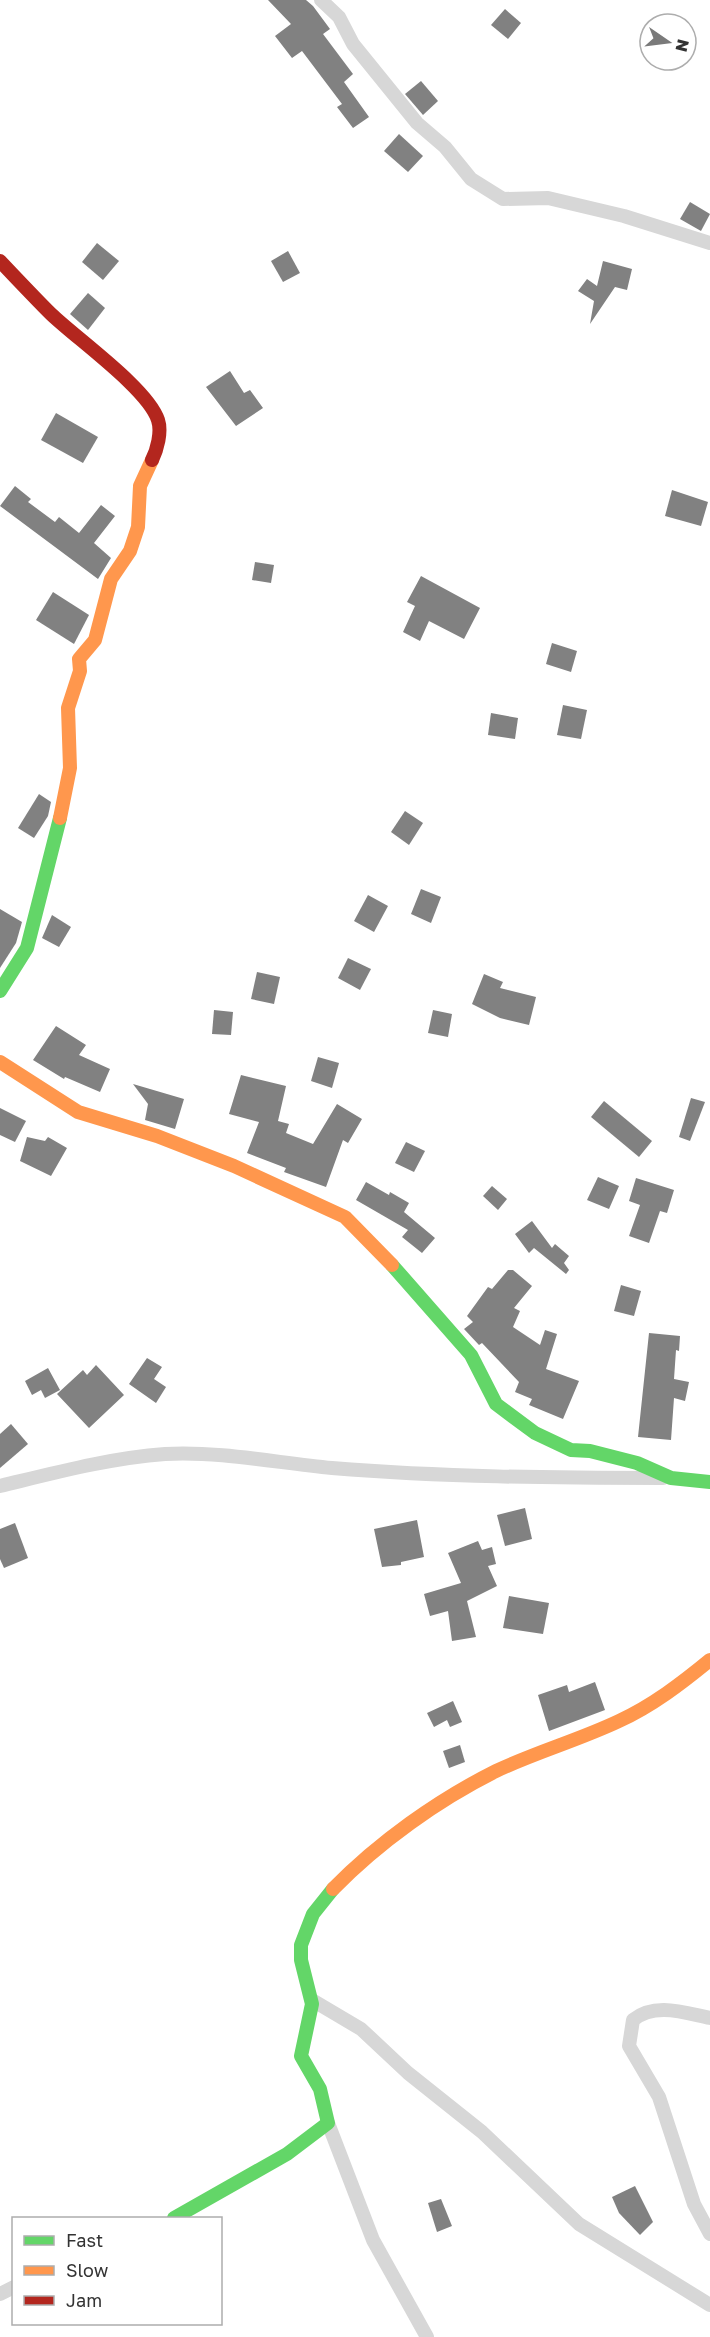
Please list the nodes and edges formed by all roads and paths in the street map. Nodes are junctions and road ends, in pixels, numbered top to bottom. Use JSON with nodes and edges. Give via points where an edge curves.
{"nodes":[{"id":1,"x":321,"y":0,"type":"edge"},
{"id":2,"x":710,"y":243,"type":"edge"},
{"id":3,"x":0,"y":261,"type":"edge"},
{"id":4,"x":0,"y":991,"type":"edge"},
{"id":5,"x":0,"y":1062,"type":"edge"},
{"id":6,"x":671,"y":1478,"type":"junction"},
{"id":7,"x":710,"y":1482,"type":"edge"},
{"id":8,"x":0,"y":1486,"type":"edge"},
{"id":9,"x":710,"y":1660,"type":"edge"},
{"id":10,"x":312,"y":2000,"type":"junction"},
{"id":11,"x":710,"y":2018,"type":"edge"},
{"id":12,"x":328,"y":2123,"type":"junction"},
{"id":13,"x":176,"y":2217,"type":"edge"},
{"id":14,"x":710,"y":2234,"type":"edge"},
{"id":15,"x":710,"y":2305,"type":"edge"},
{"id":16,"x":427,"y":2337,"type":"edge"}],
"edges":[{"from":1,"to":2,"type":"street","via":[[339,17],[353,44],[417,123],[445,147],[471,179],[503,199],[548,198]]},
{"from":3,"to":4,"type":"street","via":[[52,315],[115,369],[151,406],[159,422],[157,450],[140,486],[138,527],[130,551],[111,579],[95,640],[79,659],[80,671],[68,708],[70,768],[52,858],[27,948]]},
{"from":5,"to":6,"type":"street","via":[[78,1112],[157,1136],[234,1166],[345,1217],[471,1355],[496,1404],[535,1433],[571,1450],[636,1463]]},
{"from":6,"to":7,"type":"street"},
{"from":6,"to":8,"type":"street","via":[[518,1478],[168,1454]]},
{"from":9,"to":10,"type":"street","via":[[681,1684],[630,1716],[520,1761],[443,1799],[348,1874],[314,1913],[302,1937],[300,1965]]},
{"from":10,"to":12,"type":"street","via":[[301,2056],[320,2089]]},
{"from":10,"to":15,"type":"street","via":[[361,2029],[408,2073],[482,2132],[579,2224]]},
{"from":11,"to":14,"type":"street","via":[[667,2010],[646,2011],[633,2020],[628,2040],[659,2097],[694,2204]]},
{"from":12,"to":13,"type":"street","via":[[287,2154]]},
{"from":12,"to":16,"type":"street","via":[[373,2240]]}]}
